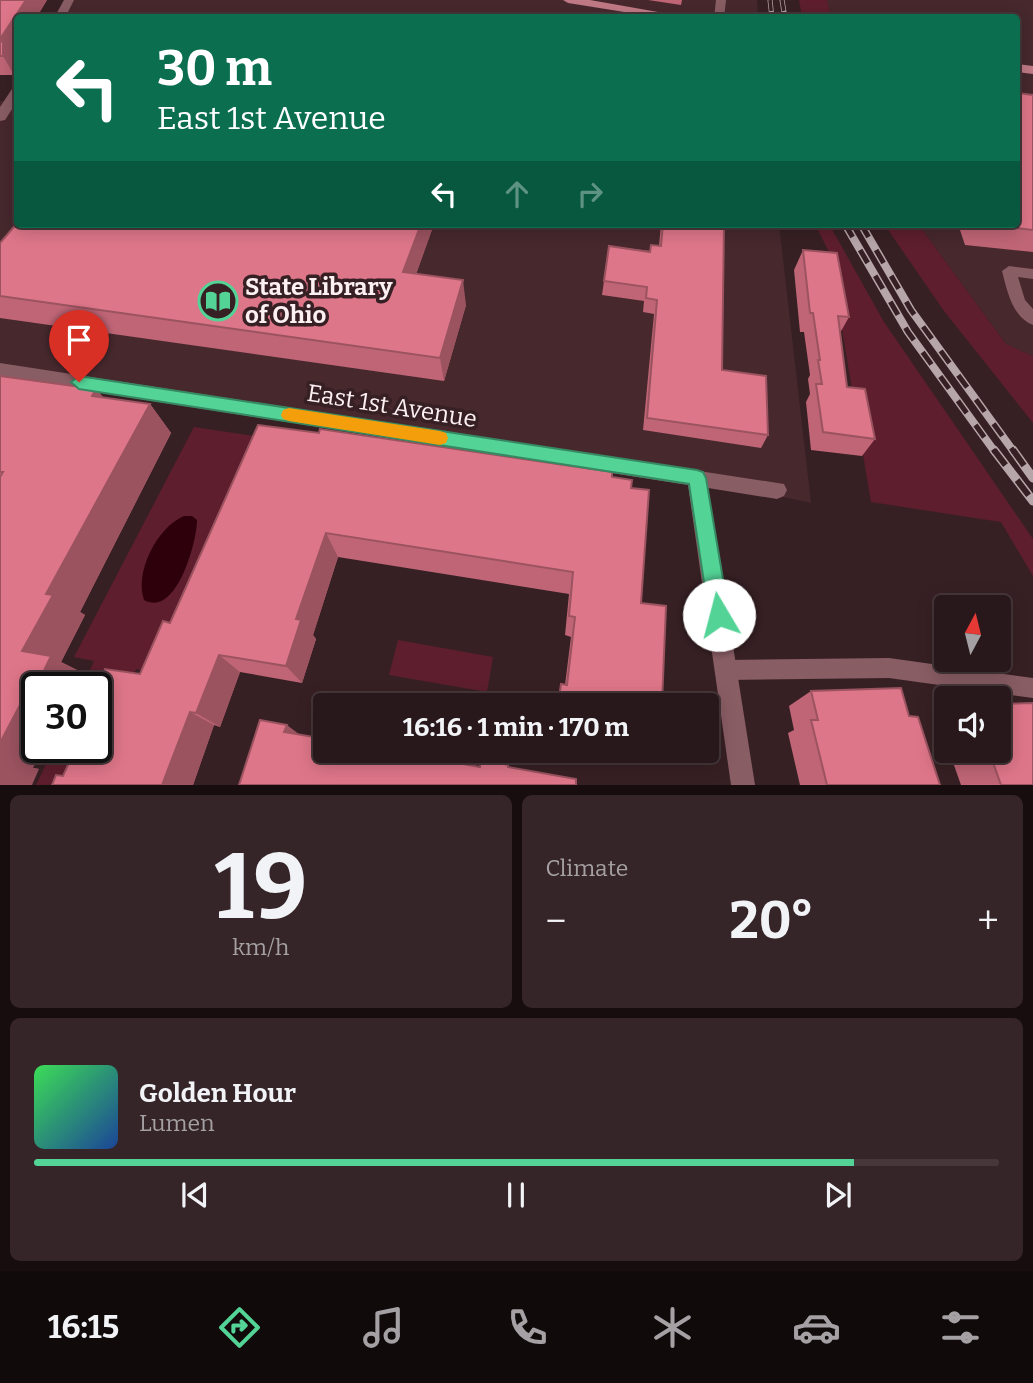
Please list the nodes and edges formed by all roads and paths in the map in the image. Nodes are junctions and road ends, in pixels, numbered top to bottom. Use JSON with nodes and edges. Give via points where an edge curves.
{"nodes":[{"id":1,"x":568,"y":0,"type":"edge"},
{"id":2,"x":661,"y":14,"type":"edge"},
{"id":3,"x":14,"y":95,"type":"edge"},
{"id":4,"x":0,"y":117,"type":"edge"},
{"id":5,"x":1033,"y":274,"type":"edge"},
{"id":6,"x":1033,"y":319,"type":"edge"},
{"id":7,"x":0,"y":370,"type":"edge"},
{"id":8,"x":697,"y":478,"type":"junction"},
{"id":9,"x":777,"y":490,"type":"dead end"},
{"id":10,"x":727,"y":670,"type":"junction"},
{"id":11,"x":1033,"y":688,"type":"edge"},
{"id":12,"x":743,"y":785,"type":"edge"}],
"edges":[{"from":1,"to":2,"type":"street"},
{"from":3,"to":4,"type":"street"},
{"from":5,"to":6,"type":"lane","via":[[1009,271],[1018,302]]},
{"from":7,"to":8,"type":"street","name":"East 1st Avenue"},
{"from":8,"to":9,"type":"street","name":"East 1st Avenue"},
{"from":8,"to":10,"type":"street"},
{"from":10,"to":11,"type":"lane","via":[[889,668]]},
{"from":10,"to":12,"type":"street"}]}
